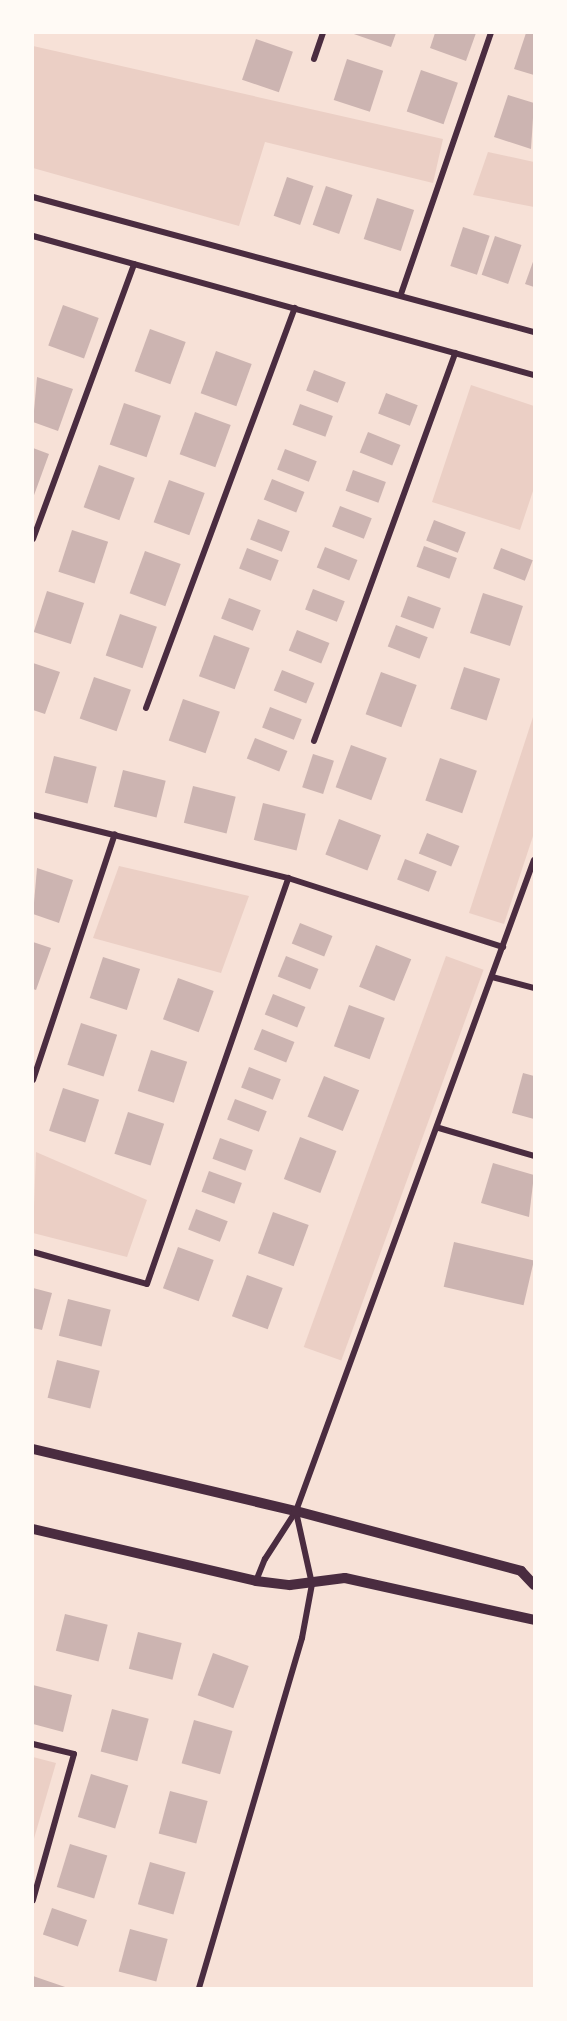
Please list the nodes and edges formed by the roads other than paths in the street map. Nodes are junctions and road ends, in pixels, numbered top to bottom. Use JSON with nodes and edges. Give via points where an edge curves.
{"nodes":[{"id":1,"x":323,"y":33,"type":"edge"},
{"id":2,"x":491,"y":33,"type":"edge"},
{"id":3,"x":314,"y":59,"type":"dead end"},
{"id":4,"x":33,"y":197,"type":"edge"},
{"id":5,"x":33,"y":236,"type":"edge"},
{"id":6,"x":134,"y":264,"type":"junction"},
{"id":7,"x":401,"y":294,"type":"junction"},
{"id":8,"x":295,"y":308,"type":"junction"},
{"id":9,"x":534,"y":332,"type":"edge"},
{"id":10,"x":455,"y":353,"type":"junction"},
{"id":11,"x":534,"y":375,"type":"edge"},
{"id":12,"x":33,"y":539,"type":"edge"},
{"id":13,"x":146,"y":708,"type":"dead end"},
{"id":14,"x":314,"y":741,"type":"dead end"},
{"id":15,"x":33,"y":816,"type":"edge"},
{"id":16,"x":115,"y":834,"type":"junction"},
{"id":17,"x":534,"y":860,"type":"edge"},
{"id":18,"x":288,"y":878,"type":"junction"},
{"id":19,"x":503,"y":946,"type":"junction"},
{"id":20,"x":492,"y":977,"type":"junction"},
{"id":21,"x":534,"y":988,"type":"edge"},
{"id":22,"x":33,"y":1080,"type":"edge"},
{"id":23,"x":439,"y":1128,"type":"junction"},
{"id":24,"x":534,"y":1156,"type":"edge"},
{"id":25,"x":33,"y":1252,"type":"edge"},
{"id":26,"x":33,"y":1449,"type":"edge"},
{"id":27,"x":296,"y":1511,"type":"junction"},
{"id":28,"x":33,"y":1529,"type":"edge"},
{"id":29,"x":521,"y":1571,"type":"junction"},
{"id":30,"x":534,"y":1575,"type":"edge"},
{"id":31,"x":256,"y":1581,"type":"junction"},
{"id":32,"x":312,"y":1584,"type":"junction"},
{"id":33,"x":534,"y":1585,"type":"edge"},
{"id":34,"x":534,"y":1620,"type":"edge"},
{"id":35,"x":33,"y":1744,"type":"edge"},
{"id":36,"x":33,"y":1900,"type":"edge"},
{"id":37,"x":199,"y":1988,"type":"edge"}],
"edges":[{"from":1,"to":3,"type":"street"},
{"from":2,"to":7,"type":"street"},
{"from":4,"to":7,"type":"street"},
{"from":5,"to":6,"type":"street"},
{"from":6,"to":8,"type":"street"},
{"from":6,"to":12,"type":"street"},
{"from":7,"to":9,"type":"street"},
{"from":8,"to":10,"type":"street"},
{"from":8,"to":13,"type":"street"},
{"from":10,"to":11,"type":"street"},
{"from":10,"to":14,"type":"street"},
{"from":15,"to":16,"type":"street"},
{"from":16,"to":18,"type":"street"},
{"from":16,"to":22,"type":"street"},
{"from":17,"to":19,"type":"street"},
{"from":18,"to":19,"type":"street"},
{"from":18,"to":25,"type":"street","via":[[147,1284]]},
{"from":19,"to":20,"type":"street"},
{"from":20,"to":21,"type":"street"},
{"from":20,"to":23,"type":"street"},
{"from":23,"to":24,"type":"street"},
{"from":23,"to":27,"type":"street"},
{"from":26,"to":27,"type":"street"},
{"from":27,"to":29,"type":"street"},
{"from":27,"to":31,"type":"street","via":[[265,1559]]},
{"from":27,"to":32,"type":"street"},
{"from":28,"to":31,"type":"street"},
{"from":29,"to":30,"type":"street"},
{"from":29,"to":33,"type":"street"},
{"from":31,"to":32,"type":"street"},
{"from":32,"to":34,"type":"street","via":[[345,1578]]},
{"from":32,"to":37,"type":"street","via":[[302,1638]]},
{"from":35,"to":36,"type":"street","via":[[74,1754]]}]}
